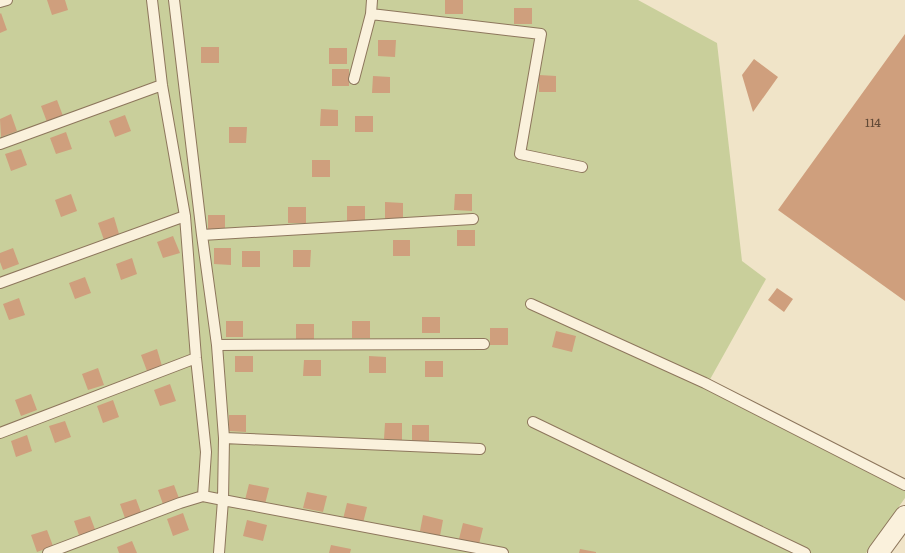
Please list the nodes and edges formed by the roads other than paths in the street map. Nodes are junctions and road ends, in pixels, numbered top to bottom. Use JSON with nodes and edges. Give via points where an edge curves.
{"nodes":[{"id":1,"x":7,"y":0,"type":"edge"},
{"id":2,"x":152,"y":0,"type":"edge"},
{"id":3,"x":174,"y":0,"type":"edge"},
{"id":4,"x":372,"y":0,"type":"edge"},
{"id":5,"x":0,"y":2,"type":"edge"},
{"id":6,"x":371,"y":14,"type":"junction"},
{"id":7,"x":354,"y":79,"type":"dead end"},
{"id":8,"x":162,"y":86,"type":"junction"},
{"id":9,"x":0,"y":144,"type":"edge"},
{"id":10,"x":582,"y":167,"type":"dead end"},
{"id":11,"x":185,"y":216,"type":"junction"},
{"id":12,"x":473,"y":220,"type":"dead end"},
{"id":13,"x":202,"y":235,"type":"junction"},
{"id":14,"x":0,"y":283,"type":"edge"},
{"id":15,"x":531,"y":304,"type":"dead end"},
{"id":16,"x":217,"y":344,"type":"junction"},
{"id":17,"x":484,"y":344,"type":"dead end"},
{"id":18,"x":196,"y":358,"type":"junction"},
{"id":19,"x":533,"y":422,"type":"dead end"},
{"id":20,"x":0,"y":433,"type":"edge"},
{"id":21,"x":224,"y":438,"type":"junction"},
{"id":22,"x":480,"y":449,"type":"dead end"},
{"id":23,"x":905,"y":485,"type":"edge"},
{"id":24,"x":203,"y":496,"type":"junction"},
{"id":25,"x":223,"y":500,"type":"junction"},
{"id":26,"x":905,"y":516,"type":"edge"},
{"id":27,"x":48,"y":553,"type":"edge"},
{"id":28,"x":219,"y":553,"type":"edge"},
{"id":29,"x":503,"y":553,"type":"edge"},
{"id":30,"x":805,"y":553,"type":"edge"},
{"id":31,"x":878,"y":553,"type":"edge"}],
"edges":[{"from":1,"to":5,"type":"lane"},
{"from":2,"to":8,"type":"lane"},
{"from":3,"to":13,"type":"lane"},
{"from":4,"to":6,"type":"lane"},
{"from":6,"to":7,"type":"lane"},
{"from":6,"to":10,"type":"lane","via":[[541,34],[520,154]]},
{"from":8,"to":9,"type":"lane"},
{"from":8,"to":11,"type":"lane"},
{"from":11,"to":14,"type":"lane"},
{"from":11,"to":18,"type":"lane"},
{"from":12,"to":13,"type":"lane"},
{"from":13,"to":16,"type":"lane"},
{"from":15,"to":23,"type":"lane","via":[[705,384]]},
{"from":16,"to":17,"type":"lane"},
{"from":16,"to":21,"type":"lane"},
{"from":18,"to":20,"type":"lane"},
{"from":18,"to":24,"type":"lane","via":[[206,452]]},
{"from":19,"to":30,"type":"lane"},
{"from":21,"to":22,"type":"lane"},
{"from":21,"to":25,"type":"lane"},
{"from":24,"to":25,"type":"lane"},
{"from":24,"to":27,"type":"lane"},
{"from":25,"to":28,"type":"lane"},
{"from":25,"to":29,"type":"lane"},
{"from":26,"to":31,"type":"street"}]}
